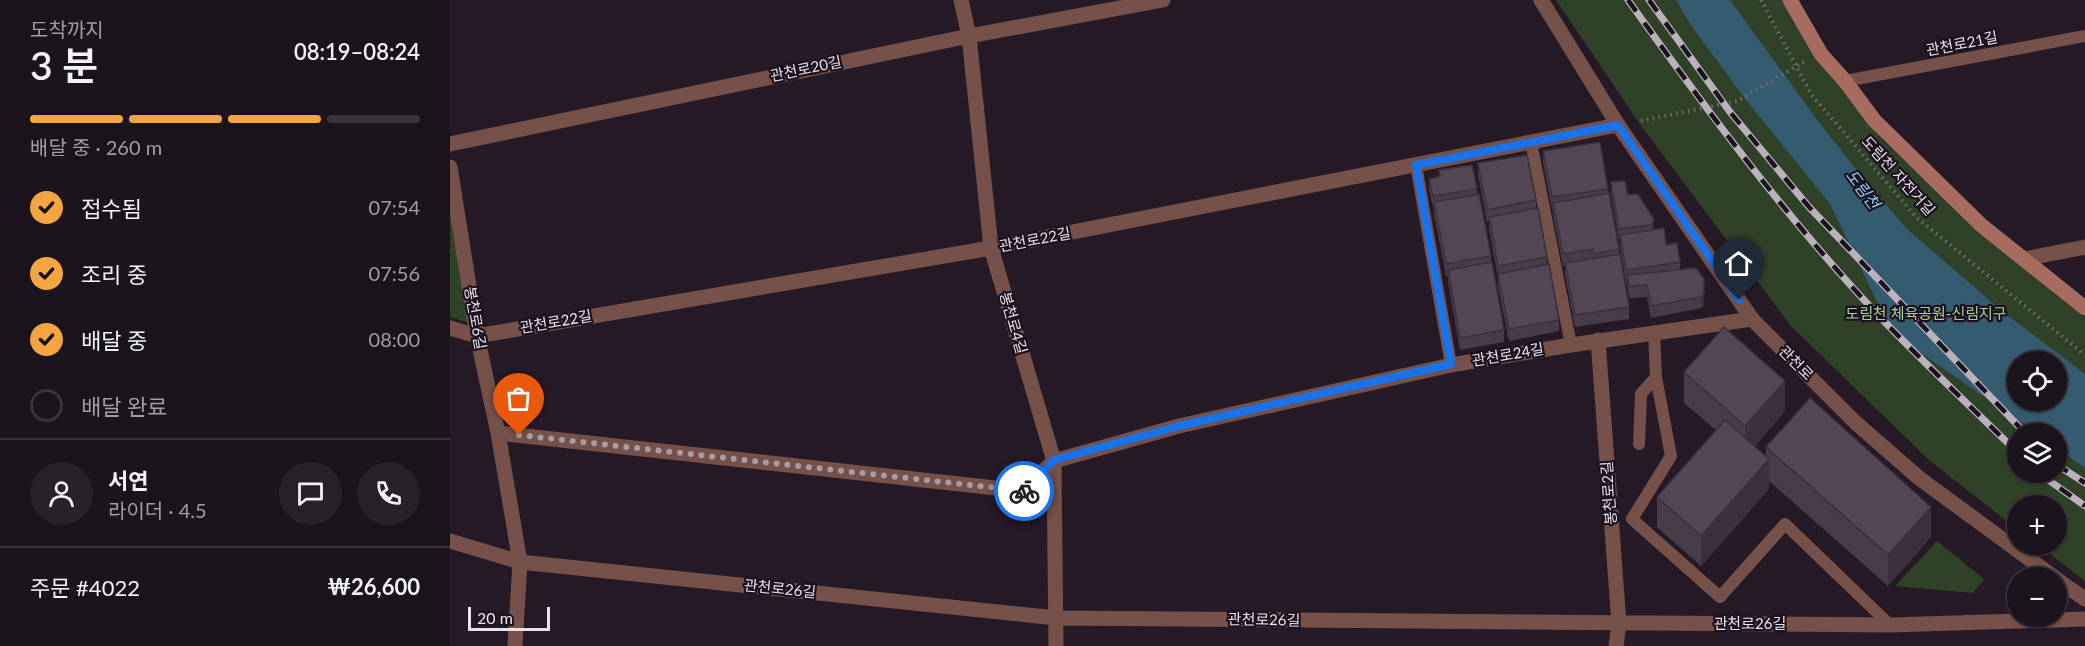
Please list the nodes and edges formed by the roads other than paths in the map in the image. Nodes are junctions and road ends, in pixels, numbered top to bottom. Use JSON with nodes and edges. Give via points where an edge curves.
{"nodes":[{"id":1,"x":961,"y":0,"type":"edge"},
{"id":2,"x":1163,"y":0,"type":"edge"},
{"id":3,"x":1541,"y":0,"type":"edge"},
{"id":4,"x":1790,"y":0,"type":"edge"},
{"id":5,"x":969,"y":36,"type":"junction"},
{"id":6,"x":2085,"y":36,"type":"edge"},
{"id":7,"x":1845,"y":81,"type":"junction"},
{"id":8,"x":1618,"y":125,"type":"junction"},
{"id":9,"x":1531,"y":142,"type":"junction"},
{"id":10,"x":450,"y":144,"type":"edge"},
{"id":11,"x":1416,"y":165,"type":"junction"},
{"id":12,"x":450,"y":167,"type":"edge"},
{"id":13,"x":991,"y":248,"type":"junction"},
{"id":14,"x":2085,"y":248,"type":"edge"},
{"id":15,"x":2024,"y":259,"type":"junction"},
{"id":16,"x":2085,"y":308,"type":"edge"},
{"id":17,"x":1752,"y":319,"type":"junction"},
{"id":18,"x":450,"y":328,"type":"edge"},
{"id":19,"x":1654,"y":332,"type":"junction"},
{"id":20,"x":477,"y":336,"type":"junction"},
{"id":21,"x":1598,"y":340,"type":"junction"},
{"id":22,"x":1571,"y":345,"type":"junction"},
{"id":23,"x":1451,"y":364,"type":"junction"},
{"id":24,"x":1656,"y":377,"type":"junction"},
{"id":25,"x":498,"y":433,"type":"junction"},
{"id":26,"x":1639,"y":444,"type":"dead end"},
{"id":27,"x":1054,"y":460,"type":"junction"},
{"id":28,"x":450,"y":541,"type":"edge"},
{"id":29,"x":520,"y":562,"type":"junction"},
{"id":30,"x":2041,"y":567,"type":"edge"},
{"id":31,"x":2067,"y":586,"type":"edge"},
{"id":32,"x":2085,"y":599,"type":"edge"},
{"id":33,"x":1056,"y":618,"type":"junction"},
{"id":34,"x":2085,"y":619,"type":"edge"},
{"id":35,"x":1619,"y":624,"type":"junction"},
{"id":36,"x":1890,"y":625,"type":"junction"},
{"id":37,"x":515,"y":646,"type":"edge"},
{"id":38,"x":1056,"y":646,"type":"edge"},
{"id":39,"x":1616,"y":646,"type":"edge"}],
"edges":[{"from":1,"to":5,"type":"street","name":"봉천로4길"},
{"from":2,"to":5,"type":"street","name":"관천로20길"},
{"from":3,"to":8,"type":"street","name":"관천로"},
{"from":4,"to":7,"type":"main road","via":[[1821,54]]},
{"from":5,"to":10,"type":"street","name":"관천로20길"},
{"from":5,"to":13,"type":"street","name":"봉천로4길"},
{"from":6,"to":7,"type":"lane","name":"관천로21길"},
{"from":7,"to":15,"type":"main road","via":[[1874,120],[1981,225]]},
{"from":8,"to":9,"type":"street","name":"관천로22길"},
{"from":8,"to":17,"type":"street","name":"관천로"},
{"from":9,"to":11,"type":"street","name":"관천로22길"},
{"from":9,"to":22,"type":"lane"},
{"from":11,"to":13,"type":"street","name":"관천로22길"},
{"from":11,"to":23,"type":"lane"},
{"from":12,"to":20,"type":"street","name":"봉천로6길"},
{"from":13,"to":20,"type":"street","name":"관천로22길"},
{"from":13,"to":27,"type":"street","name":"봉천로4길"},
{"from":14,"to":15,"type":"street"},
{"from":15,"to":16,"type":"main road"},
{"from":17,"to":19,"type":"street","name":"관천로24길"},
{"from":17,"to":30,"type":"street","name":"관천로","via":[[1856,423],[1919,478]]},
{"from":18,"to":20,"type":"street","name":"관천로22길"},
{"from":19,"to":21,"type":"street","name":"관천로24길"},
{"from":19,"to":24,"type":"lane"},
{"from":20,"to":25,"type":"street","name":"봉천로6길"},
{"from":21,"to":22,"type":"street","name":"관천로24길"},
{"from":21,"to":35,"type":"street","name":"봉천로2길"},
{"from":22,"to":23,"type":"street","name":"관천로24길"},
{"from":23,"to":27,"type":"street","name":"관천로24길","via":[[1179,426]]},
{"from":24,"to":26,"type":"lane","via":[[1641,394]]},
{"from":24,"to":36,"type":"lane","via":[[1671,456],[1632,519],[1720,597],[1785,524]]},
{"from":25,"to":27,"type":"street","name":"관천로24길","via":[[1023,491]]},
{"from":25,"to":29,"type":"street","name":"봉천로6길"},
{"from":27,"to":33,"type":"street","name":"봉천로4길"},
{"from":28,"to":29,"type":"street","name":"관천로26길"},
{"from":29,"to":33,"type":"street","name":"관천로26길"},
{"from":29,"to":37,"type":"street","name":"봉천로6길"},
{"from":31,"to":32,"type":"street","name":"관천로"},
{"from":33,"to":35,"type":"street","name":"관천로26길"},
{"from":33,"to":38,"type":"street","name":"봉천로4길"},
{"from":34,"to":36,"type":"street","name":"관천로26길"},
{"from":35,"to":36,"type":"street","name":"관천로26길"},
{"from":35,"to":39,"type":"street","name":"봉천로2길"}]}
